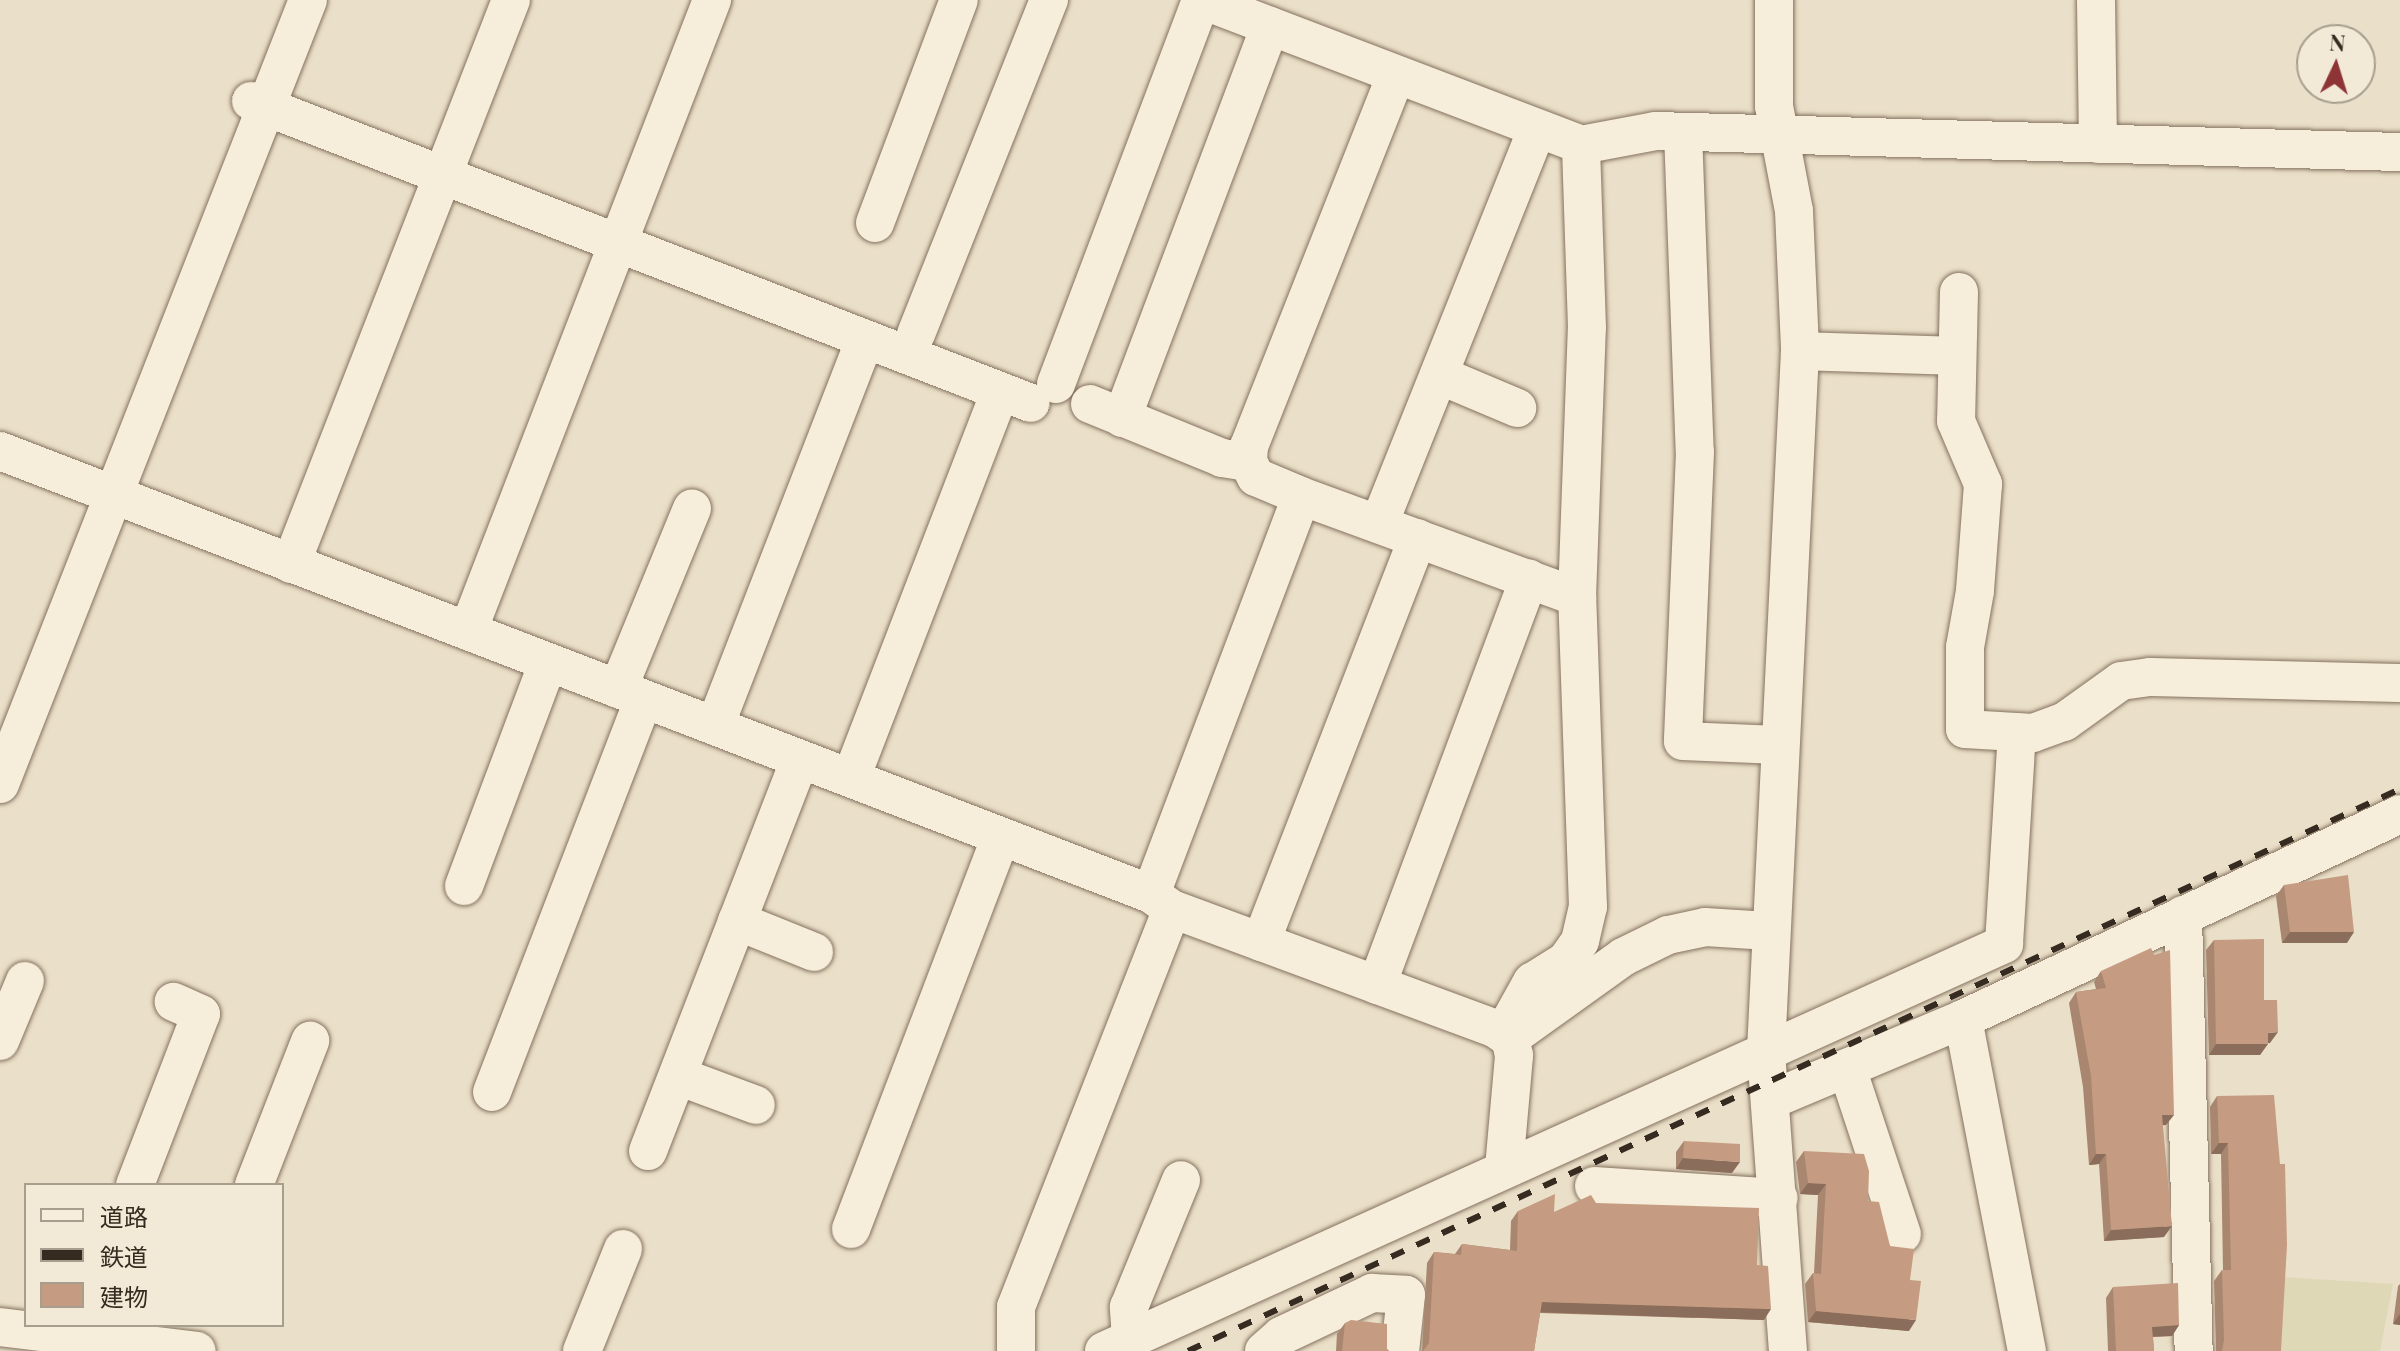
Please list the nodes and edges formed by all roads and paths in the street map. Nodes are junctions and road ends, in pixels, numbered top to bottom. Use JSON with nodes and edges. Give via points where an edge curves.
{"nodes":[{"id":1,"x":308,"y":0,"type":"edge"},
{"id":2,"x":511,"y":0,"type":"edge"},
{"id":3,"x":712,"y":0,"type":"edge"},
{"id":4,"x":959,"y":0,"type":"edge"},
{"id":5,"x":1049,"y":0,"type":"edge"},
{"id":6,"x":1774,"y":0,"type":"edge"},
{"id":7,"x":2096,"y":0,"type":"edge"},
{"id":8,"x":1208,"y":1,"type":"edge"},
{"id":9,"x":1270,"y":26,"type":"junction"},
{"id":10,"x":1396,"y":75,"type":"junction"},
{"id":11,"x":259,"y":104,"type":"junction"},
{"id":12,"x":1537,"y":129,"type":"junction"},
{"id":13,"x":1683,"y":132,"type":"junction"},
{"id":14,"x":1782,"y":136,"type":"junction"},
{"id":15,"x":2098,"y":144,"type":"junction"},
{"id":16,"x":1581,"y":145,"type":"junction"},
{"id":17,"x":2400,"y":152,"type":"edge"},
{"id":18,"x":443,"y":174,"type":"junction"},
{"id":19,"x":875,"y":223,"type":"dead end"},
{"id":20,"x":618,"y":243,"type":"junction"},
{"id":21,"x":1959,"y":292,"type":"dead end"},
{"id":22,"x":916,"y":334,"type":"dead end"},
{"id":23,"x":865,"y":339,"type":"junction"},
{"id":24,"x":1800,"y":351,"type":"junction"},
{"id":25,"x":1957,"y":356,"type":"junction"},
{"id":26,"x":1439,"y":375,"type":"junction"},
{"id":27,"x":1029,"y":393,"type":"junction"},
{"id":28,"x":1517,"y":408,"type":"dead end"},
{"id":29,"x":0,"y":451,"type":"edge"},
{"id":30,"x":1248,"y":462,"type":"junction"},
{"id":31,"x":113,"y":495,"type":"junction"},
{"id":32,"x":1301,"y":496,"type":"junction"},
{"id":33,"x":692,"y":509,"type":"dead end"},
{"id":34,"x":1379,"y":524,"type":"junction"},
{"id":35,"x":1418,"y":538,"type":"junction"},
{"id":36,"x":291,"y":564,"type":"junction"},
{"id":37,"x":1529,"y":579,"type":"junction"},
{"id":38,"x":1577,"y":597,"type":"junction"},
{"id":39,"x":468,"y":631,"type":"junction"},
{"id":40,"x":548,"y":663,"type":"junction"},
{"id":41,"x":2400,"y":683,"type":"edge"},
{"id":42,"x":631,"y":694,"type":"junction"},
{"id":43,"x":715,"y":726,"type":"junction"},
{"id":44,"x":2017,"y":732,"type":"junction"},
{"id":45,"x":1778,"y":745,"type":"junction"},
{"id":46,"x":800,"y":759,"type":"junction"},
{"id":47,"x":851,"y":778,"type":"junction"},
{"id":48,"x":0,"y":784,"type":"edge"},
{"id":49,"x":2400,"y":814,"type":"edge"},
{"id":50,"x":1001,"y":837,"type":"junction"},
{"id":51,"x":464,"y":886,"type":"dead end"},
{"id":52,"x":1161,"y":901,"type":"junction"},
{"id":53,"x":2183,"y":915,"type":"junction"},
{"id":54,"x":737,"y":921,"type":"junction"},
{"id":55,"x":1769,"y":931,"type":"junction"},
{"id":56,"x":1261,"y":942,"type":"junction"},
{"id":57,"x":814,"y":952,"type":"dead end"},
{"id":58,"x":25,"y":981,"type":"dead end"},
{"id":59,"x":1377,"y":985,"type":"junction"},
{"id":60,"x":174,"y":1002,"type":"dead end"},
{"id":61,"x":1963,"y":1019,"type":"junction"},
{"id":62,"x":1506,"y":1036,"type":"junction"},
{"id":63,"x":0,"y":1041,"type":"edge"},
{"id":64,"x":310,"y":1041,"type":"dead end"},
{"id":65,"x":1766,"y":1052,"type":"junction"},
{"id":66,"x":1847,"y":1068,"type":"junction"},
{"id":67,"x":678,"y":1076,"type":"junction"},
{"id":68,"x":492,"y":1092,"type":"dead end"},
{"id":69,"x":1773,"y":1099,"type":"junction"},
{"id":70,"x":756,"y":1105,"type":"dead end"},
{"id":71,"x":648,"y":1151,"type":"dead end"},
{"id":72,"x":1504,"y":1169,"type":"junction"},
{"id":73,"x":1181,"y":1180,"type":"dead end"},
{"id":74,"x":136,"y":1183,"type":"edge"},
{"id":75,"x":255,"y":1183,"type":"edge"},
{"id":76,"x":1594,"y":1186,"type":"dead end"},
{"id":77,"x":1779,"y":1198,"type":"junction"},
{"id":78,"x":851,"y":1229,"type":"dead end"},
{"id":79,"x":1902,"y":1234,"type":"dead end"},
{"id":80,"x":623,"y":1249,"type":"dead end"},
{"id":81,"x":0,"y":1327,"type":"edge"},
{"id":82,"x":199,"y":1327,"type":"edge"},
{"id":83,"x":79,"y":1330,"type":"edge"},
{"id":84,"x":1117,"y":1345,"type":"edge"},
{"id":85,"x":191,"y":1350,"type":"edge"},
{"id":86,"x":197,"y":1351,"type":"edge"},
{"id":87,"x":582,"y":1351,"type":"edge"},
{"id":88,"x":1016,"y":1351,"type":"edge"},
{"id":89,"x":1264,"y":1351,"type":"edge"},
{"id":90,"x":1400,"y":1351,"type":"edge"},
{"id":91,"x":1788,"y":1351,"type":"edge"},
{"id":92,"x":2027,"y":1351,"type":"edge"},
{"id":93,"x":2194,"y":1351,"type":"edge"}],
"edges":[{"from":1,"to":11,"type":"street"},
{"from":2,"to":18,"type":"street"},
{"from":3,"to":20,"type":"street"},
{"from":4,"to":19,"type":"street"},
{"from":5,"to":22,"type":"street"},
{"from":6,"to":14,"type":"street","via":[[1774,106]]},
{"from":7,"to":15,"type":"street"},
{"from":8,"to":9,"type":"street"},
{"from":8,"to":27,"type":"street"},
{"from":9,"to":10,"type":"street"},
{"from":9,"to":30,"type":"street","via":[[1106,411],[1222,458]]},
{"from":10,"to":12,"type":"street"},
{"from":10,"to":30,"type":"street","via":[[1249,446]]},
{"from":11,"to":18,"type":"street"},
{"from":11,"to":31,"type":"street"},
{"from":12,"to":16,"type":"street"},
{"from":12,"to":26,"type":"street"},
{"from":13,"to":14,"type":"street"},
{"from":13,"to":16,"type":"street","via":[[1656,131]]},
{"from":13,"to":45,"type":"street","via":[[1695,452],[1683,741]]},
{"from":14,"to":15,"type":"street"},
{"from":14,"to":24,"type":"street","via":[[1794,211]]},
{"from":15,"to":17,"type":"street"},
{"from":16,"to":38,"type":"street","via":[[1587,328]]},
{"from":18,"to":20,"type":"street"},
{"from":18,"to":36,"type":"street"},
{"from":20,"to":23,"type":"street"},
{"from":20,"to":39,"type":"street"},
{"from":21,"to":25,"type":"street"},
{"from":23,"to":27,"type":"street"},
{"from":23,"to":43,"type":"street"},
{"from":24,"to":25,"type":"street"},
{"from":24,"to":45,"type":"street"},
{"from":25,"to":44,"type":"street","via":[[1956,421],[1983,484],[1965,647],[1965,729]]},
{"from":26,"to":28,"type":"street"},
{"from":26,"to":34,"type":"street"},
{"from":27,"to":47,"type":"street"},
{"from":29,"to":31,"type":"street"},
{"from":30,"to":32,"type":"street","via":[[1256,477]]},
{"from":31,"to":36,"type":"street"},
{"from":31,"to":48,"type":"street"},
{"from":32,"to":34,"type":"street"},
{"from":32,"to":52,"type":"street"},
{"from":33,"to":42,"type":"street"},
{"from":34,"to":35,"type":"street"},
{"from":35,"to":37,"type":"street"},
{"from":35,"to":56,"type":"street"},
{"from":36,"to":39,"type":"street"},
{"from":37,"to":38,"type":"street"},
{"from":37,"to":59,"type":"street"},
{"from":38,"to":62,"type":"street","via":[[1588,907],[1580,941],[1566,961],[1532,982]]},
{"from":39,"to":40,"type":"street"},
{"from":40,"to":42,"type":"street"},
{"from":40,"to":51,"type":"street"},
{"from":41,"to":44,"type":"street","via":[[2121,681],[2064,722],[2033,733]]},
{"from":42,"to":43,"type":"street"},
{"from":42,"to":68,"type":"street"},
{"from":43,"to":46,"type":"street"},
{"from":44,"to":65,"type":"street","via":[[2004,944]]},
{"from":45,"to":55,"type":"street"},
{"from":46,"to":47,"type":"street"},
{"from":46,"to":54,"type":"street"},
{"from":47,"to":50,"type":"street"},
{"from":49,"to":53,"type":"street"},
{"from":50,"to":52,"type":"street"},
{"from":50,"to":78,"type":"street"},
{"from":52,"to":56,"type":"street"},
{"from":52,"to":88,"type":"street","via":[[1016,1307]]},
{"from":53,"to":61,"type":"street"},
{"from":53,"to":93,"type":"street"},
{"from":54,"to":57,"type":"street"},
{"from":54,"to":67,"type":"street"},
{"from":55,"to":62,"type":"street","via":[[1705,927],[1668,935],[1623,957]]},
{"from":55,"to":65,"type":"street"},
{"from":56,"to":59,"type":"street"},
{"from":58,"to":63,"type":"street"},
{"from":59,"to":62,"type":"street"},
{"from":60,"to":74,"type":"street","via":[[201,1014]]},
{"from":61,"to":66,"type":"street"},
{"from":61,"to":92,"type":"street"},
{"from":62,"to":72,"type":"street","via":[[1514,1056]]},
{"from":64,"to":75,"type":"street"},
{"from":65,"to":69,"type":"street"},
{"from":65,"to":72,"type":"street"},
{"from":66,"to":69,"type":"street"},
{"from":66,"to":79,"type":"street"},
{"from":67,"to":70,"type":"street"},
{"from":67,"to":71,"type":"street"},
{"from":69,"to":77,"type":"street"},
{"from":72,"to":84,"type":"street"},
{"from":73,"to":84,"type":"street"},
{"from":76,"to":77,"type":"street"},
{"from":77,"to":91,"type":"street"},
{"from":80,"to":87,"type":"street"},
{"from":81,"to":83,"type":"street"},
{"from":82,"to":85,"type":"street"},
{"from":83,"to":85,"type":"street"},
{"from":85,"to":86,"type":"street"},
{"from":89,"to":90,"type":"street","via":[[1281,1336],[1372,1293],[1406,1295]]}]}
